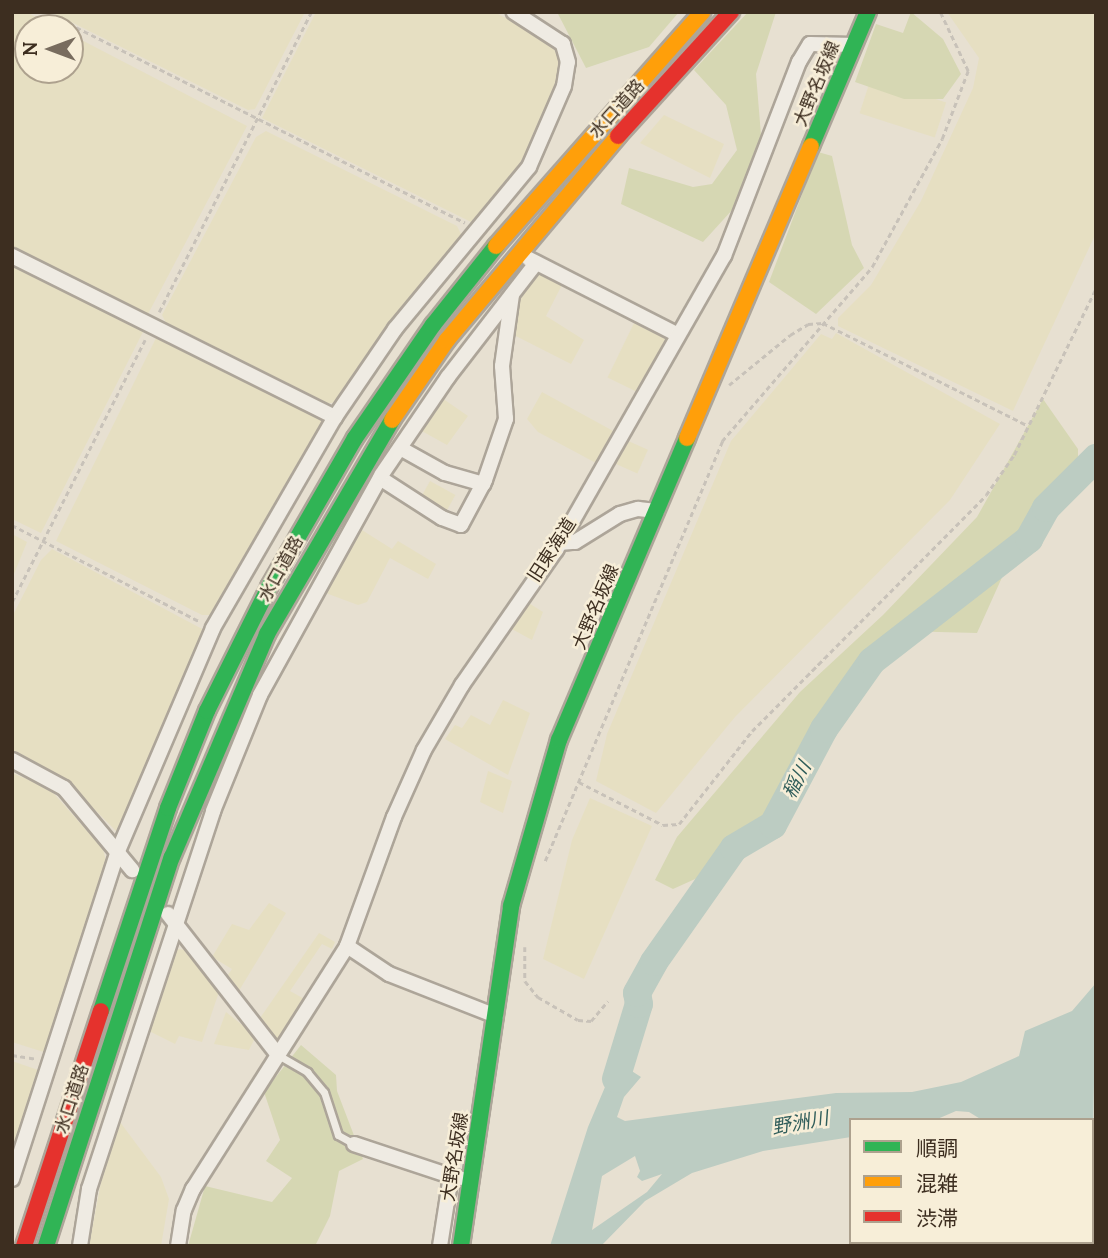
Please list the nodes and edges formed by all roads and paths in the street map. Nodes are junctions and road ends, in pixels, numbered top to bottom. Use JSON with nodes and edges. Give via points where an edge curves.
{"nodes":[{"id":1,"x":46,"y":12,"type":"edge"},
{"id":2,"x":311,"y":12,"type":"edge"},
{"id":3,"x":514,"y":12,"type":"edge"},
{"id":4,"x":702,"y":12,"type":"edge"},
{"id":5,"x":731,"y":12,"type":"edge"},
{"id":6,"x":868,"y":12,"type":"edge"},
{"id":7,"x":940,"y":12,"type":"edge"},
{"id":8,"x":854,"y":45,"type":"junction"},
{"id":9,"x":257,"y":118,"type":"junction"},
{"id":10,"x":476,"y":229,"type":"junction"},
{"id":11,"x":489,"y":236,"type":"dead end"},
{"id":12,"x":12,"y":256,"type":"edge"},
{"id":13,"x":1096,"y":288,"type":"edge"},
{"id":14,"x":512,"y":293,"type":"junction"},
{"id":15,"x":823,"y":323,"type":"junction"},
{"id":16,"x":152,"y":326,"type":"junction"},
{"id":17,"x":676,"y":334,"type":"junction"},
{"id":18,"x":727,"y":387,"type":"dead end"},
{"id":19,"x":335,"y":417,"type":"junction"},
{"id":20,"x":1029,"y":426,"type":"junction"},
{"id":21,"x":400,"y":448,"type":"junction"},
{"id":22,"x":380,"y":478,"type":"junction"},
{"id":23,"x":483,"y":484,"type":"junction"},
{"id":24,"x":657,"y":511,"type":"junction"},
{"id":25,"x":12,"y":525,"type":"edge"},
{"id":26,"x":44,"y":541,"type":"junction"},
{"id":27,"x":559,"y":542,"type":"junction"},
{"id":28,"x":12,"y":602,"type":"edge"},
{"id":29,"x":214,"y":628,"type":"junction"},
{"id":30,"x":12,"y":760,"type":"edge"},
{"id":31,"x":579,"y":782,"type":"junction"},
{"id":32,"x":118,"y":851,"type":"junction"},
{"id":33,"x":132,"y":870,"type":"dead end"},
{"id":34,"x":541,"y":873,"type":"dead end"},
{"id":35,"x":168,"y":914,"type":"dead end"},
{"id":36,"x":177,"y":926,"type":"junction"},
{"id":37,"x":525,"y":937,"type":"dead end"},
{"id":38,"x":347,"y":946,"type":"junction"},
{"id":39,"x":608,"y":1001,"type":"dead end"},
{"id":40,"x":496,"y":1016,"type":"junction"},
{"id":41,"x":12,"y":1055,"type":"edge"},
{"id":42,"x":278,"y":1055,"type":"junction"},
{"id":43,"x":50,"y":1059,"type":"junction"},
{"id":44,"x":354,"y":1144,"type":"joint"},
{"id":45,"x":451,"y":1176,"type":"junction"},
{"id":46,"x":12,"y":1179,"type":"edge"},
{"id":47,"x":471,"y":1180,"type":"junction"},
{"id":48,"x":23,"y":1246,"type":"edge"},
{"id":49,"x":46,"y":1246,"type":"edge"},
{"id":50,"x":80,"y":1246,"type":"edge"},
{"id":51,"x":178,"y":1246,"type":"edge"},
{"id":52,"x":440,"y":1246,"type":"edge"},
{"id":53,"x":461,"y":1246,"type":"edge"}],
"edges":[{"from":1,"to":9,"type":"path"},
{"from":2,"to":9,"type":"path"},
{"from":3,"to":10,"type":"street","via":[[563,44],[568,61],[564,86],[529,167]]},
{"from":4,"to":48,"type":"main road","name":"水口道路","via":[[528,207],[433,325],[355,438],[269,587],[207,711],[168,808]]},
{"from":5,"to":49,"type":"main road","name":"水口道路","via":[[577,181],[447,340],[395,414],[316,544],[267,634],[177,846]]},
{"from":6,"to":8,"type":"main road","name":"大野名坂線"},
{"from":7,"to":15,"type":"path","via":[[968,71],[964,90],[905,214],[872,267]]},
{"from":8,"to":17,"type":"street","name":"旧東海道","via":[[810,44],[724,256]]},
{"from":8,"to":24,"type":"main road","name":"大野名坂線"},
{"from":9,"to":10,"type":"path"},
{"from":9,"to":16,"type":"path"},
{"from":10,"to":11,"type":"street"},
{"from":10,"to":19,"type":"street","via":[[395,329]]},
{"from":12,"to":16,"type":"street"},
{"from":13,"to":20,"type":"path"},
{"from":14,"to":17,"type":"street","via":[[532,260]]},
{"from":14,"to":21,"type":"street"},
{"from":14,"to":23,"type":"street","via":[[502,366],[506,419]]},
{"from":15,"to":18,"type":"path","via":[[808,324],[790,335]]},
{"from":15,"to":20,"type":"path"},
{"from":15,"to":31,"type":"path","via":[[722,441]]},
{"from":16,"to":19,"type":"street"},
{"from":16,"to":26,"type":"path"},
{"from":17,"to":27,"type":"street","name":"旧東海道"},
{"from":19,"to":29,"type":"street"},
{"from":20,"to":31,"type":"path","via":[[1007,465],[957,528],[752,731],[679,824],[663,825]]},
{"from":21,"to":22,"type":"street"},
{"from":21,"to":23,"type":"street","via":[[445,473]]},
{"from":22,"to":23,"type":"street","via":[[461,526]]},
{"from":22,"to":36,"type":"street","via":[[260,695],[213,811]]},
{"from":24,"to":27,"type":"street","via":[[620,514],[575,542]]},
{"from":24,"to":40,"type":"main road","name":"大野名坂線","via":[[559,740],[511,906]]},
{"from":25,"to":26,"type":"path"},
{"from":26,"to":28,"type":"path"},
{"from":26,"to":29,"type":"path"},
{"from":27,"to":38,"type":"street","name":"旧東海道","via":[[462,685],[424,750]]},
{"from":29,"to":32,"type":"street"},
{"from":30,"to":32,"type":"street","via":[[64,788]]},
{"from":31,"to":34,"type":"path"},
{"from":32,"to":33,"type":"street"},
{"from":32,"to":43,"type":"street"},
{"from":35,"to":36,"type":"street"},
{"from":36,"to":42,"type":"street"},
{"from":36,"to":50,"type":"street","via":[[89,1189]]},
{"from":37,"to":39,"type":"path","via":[[526,981],[538,997],[578,1020],[590,1021]]},
{"from":38,"to":40,"type":"street","via":[[389,974]]},
{"from":38,"to":42,"type":"street","name":"旧東海道"},
{"from":40,"to":47,"type":"main road","name":"大野名坂線"},
{"from":41,"to":43,"type":"path"},
{"from":42,"to":44,"type":"lane","via":[[307,1072],[324,1092],[338,1135]]},
{"from":42,"to":51,"type":"street","name":"旧東海道","via":[[193,1189]]},
{"from":43,"to":46,"type":"street"},
{"from":44,"to":45,"type":"street"},
{"from":45,"to":47,"type":"street"},
{"from":45,"to":52,"type":"street"},
{"from":47,"to":53,"type":"main road","name":"大野名坂線"}]}
